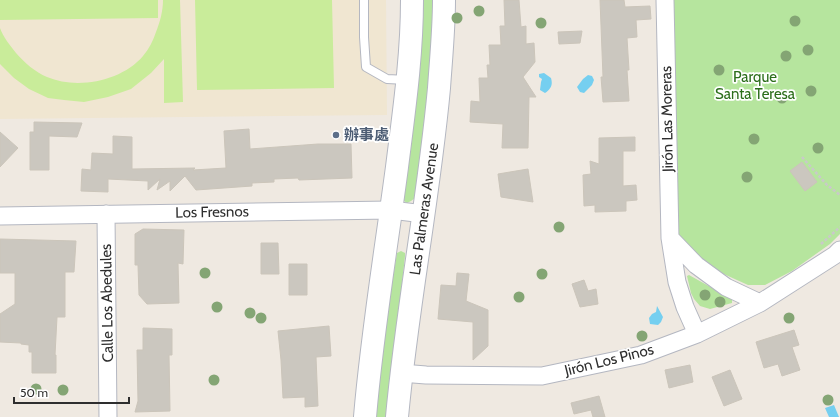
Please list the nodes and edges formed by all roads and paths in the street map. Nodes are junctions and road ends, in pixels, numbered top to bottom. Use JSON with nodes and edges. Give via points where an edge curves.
{"nodes":[{"id":1,"x":364,"y":0,"type":"edge"},
{"id":2,"x":412,"y":0,"type":"edge"},
{"id":3,"x":444,"y":0,"type":"edge"},
{"id":4,"x":665,"y":0,"type":"edge"},
{"id":5,"x":407,"y":80,"type":"junction"},
{"id":6,"x":802,"y":158,"type":"dead end"},
{"id":7,"x":840,"y":195,"type":"edge"},
{"id":8,"x":391,"y":210,"type":"junction"},
{"id":9,"x":106,"y":214,"type":"junction"},
{"id":10,"x":424,"y":214,"type":"junction"},
{"id":11,"x":0,"y":216,"type":"edge"},
{"id":12,"x":840,"y":227,"type":"edge"},
{"id":13,"x":670,"y":238,"type":"junction"},
{"id":14,"x":817,"y":247,"type":"dead end"},
{"id":15,"x":385,"y":254,"type":"junction"},
{"id":16,"x":838,"y":256,"type":"edge"},
{"id":17,"x":417,"y":258,"type":"junction"},
{"id":18,"x":760,"y":303,"type":"junction"},
{"id":19,"x":697,"y":334,"type":"junction"},
{"id":20,"x":401,"y":373,"type":"junction"},
{"id":21,"x":108,"y":417,"type":"edge"},
{"id":22,"x":365,"y":417,"type":"edge"},
{"id":23,"x":397,"y":417,"type":"edge"}],
"edges":[{"from":1,"to":5,"type":"lane","via":[[366,67],[387,79]]},
{"from":2,"to":5,"type":"main road"},
{"from":3,"to":10,"type":"main road","name":"Las Palmeras Avenue","via":[[436,122]]},
{"from":4,"to":13,"type":"street","name":"Jirón Las Moreras"},
{"from":5,"to":8,"type":"main road"},
{"from":6,"to":7,"type":"path"},
{"from":8,"to":9,"type":"street","name":"Los Fresnos"},
{"from":8,"to":10,"type":"street","name":"Los Fresnos"},
{"from":8,"to":15,"type":"main road"},
{"from":9,"to":11,"type":"street","name":"Los Fresnos"},
{"from":9,"to":21,"type":"street","name":"Calle Los Abedules"},
{"from":10,"to":17,"type":"main road","name":"Las Palmeras Avenue"},
{"from":12,"to":14,"type":"path"},
{"from":13,"to":18,"type":"street","via":[[696,265],[726,287]]},
{"from":13,"to":19,"type":"street","name":"Jirón Las Moreras","via":[[677,282]]},
{"from":15,"to":17,"type":"main road","via":[[398,246],[406,247]]},
{"from":15,"to":22,"type":"main road"},
{"from":16,"to":18,"type":"street","name":"Jirón Los Pinos"},
{"from":17,"to":20,"type":"main road","name":"Las Palmeras Avenue"},
{"from":18,"to":19,"type":"street","name":"Jirón Los Pinos"},
{"from":19,"to":20,"type":"street","name":"Jirón Los Pinos","via":[[641,355],[542,376]]},
{"from":20,"to":23,"type":"main road","name":"Las Palmeras Avenue"}]}
